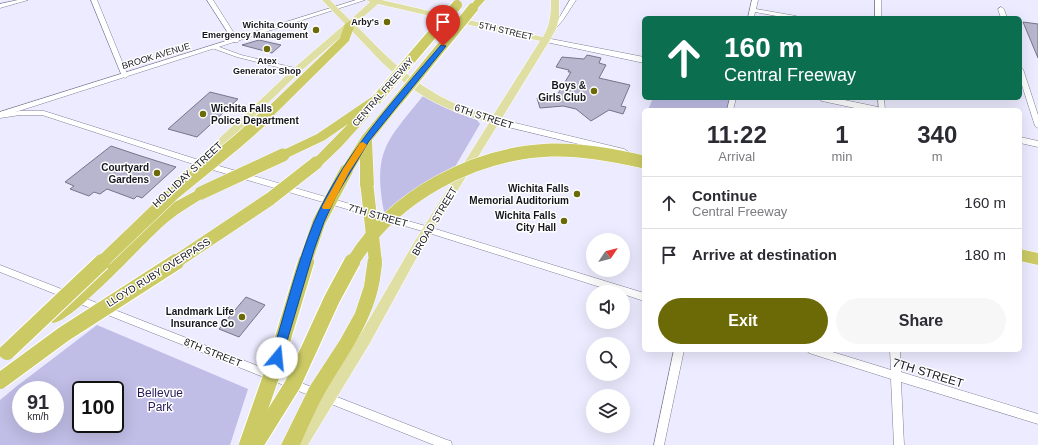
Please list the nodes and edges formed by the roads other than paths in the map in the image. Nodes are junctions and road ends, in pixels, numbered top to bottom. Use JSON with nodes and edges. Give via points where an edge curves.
{"nodes":[{"id":1,"x":25,"y":0,"type":"edge"},
{"id":2,"x":94,"y":0,"type":"edge"},
{"id":3,"x":210,"y":0,"type":"edge"},
{"id":4,"x":326,"y":0,"type":"edge"},
{"id":5,"x":337,"y":0,"type":"edge"},
{"id":6,"x":362,"y":0,"type":"edge"},
{"id":7,"x":375,"y":0,"type":"edge"},
{"id":8,"x":555,"y":0,"type":"edge"},
{"id":9,"x":573,"y":0,"type":"edge"},
{"id":10,"x":755,"y":0,"type":"edge"},
{"id":11,"x":878,"y":0,"type":"edge"},
{"id":12,"x":459,"y":3,"type":"edge"},
{"id":13,"x":477,"y":4,"type":"edge"},
{"id":14,"x":0,"y":6,"type":"edge"},
{"id":15,"x":334,"y":9,"type":"junction"},
{"id":16,"x":1001,"y":9,"type":"dead end"},
{"id":17,"x":753,"y":10,"type":"junction"},
{"id":18,"x":752,"y":16,"type":"edge"},
{"id":19,"x":785,"y":16,"type":"edge"},
{"id":20,"x":878,"y":16,"type":"edge"},
{"id":21,"x":1003,"y":16,"type":"edge"},
{"id":22,"x":350,"y":24,"type":"junction"},
{"id":23,"x":552,"y":29,"type":"junction"},
{"id":24,"x":546,"y":40,"type":"junction"},
{"id":25,"x":236,"y":41,"type":"junction"},
{"id":26,"x":214,"y":48,"type":"junction"},
{"id":27,"x":642,"y":60,"type":"edge"},
{"id":28,"x":297,"y":70,"type":"junction"},
{"id":29,"x":1022,"y":75,"type":"edge"},
{"id":30,"x":125,"y":76,"type":"junction"},
{"id":31,"x":377,"y":99,"type":"junction"},
{"id":32,"x":831,"y":100,"type":"edge"},
{"id":33,"x":37,"y":103,"type":"junction"},
{"id":34,"x":869,"y":108,"type":"edge"},
{"id":35,"x":42,"y":113,"type":"junction"},
{"id":36,"x":0,"y":115,"type":"edge"},
{"id":37,"x":494,"y":121,"type":"junction"},
{"id":38,"x":1038,"y":126,"type":"edge"},
{"id":39,"x":366,"y":139,"type":"junction"},
{"id":40,"x":1022,"y":140,"type":"edge"},
{"id":41,"x":1038,"y":144,"type":"edge"},
{"id":42,"x":642,"y":156,"type":"edge"},
{"id":43,"x":642,"y":162,"type":"edge"},
{"id":44,"x":199,"y":163,"type":"junction"},
{"id":45,"x":316,"y":163,"type":"joint"},
{"id":46,"x":429,"y":230,"type":"junction"},
{"id":47,"x":1022,"y":251,"type":"edge"},
{"id":48,"x":1022,"y":255,"type":"edge"},
{"id":49,"x":1038,"y":255,"type":"edge"},
{"id":50,"x":1038,"y":259,"type":"edge"},
{"id":51,"x":0,"y":268,"type":"edge"},
{"id":52,"x":62,"y":292,"type":"junction"},
{"id":53,"x":642,"y":296,"type":"edge"},
{"id":54,"x":78,"y":299,"type":"junction"},
{"id":55,"x":0,"y":352,"type":"edge"},
{"id":56,"x":679,"y":352,"type":"edge"},
{"id":57,"x":818,"y":352,"type":"edge"},
{"id":58,"x":895,"y":352,"type":"edge"},
{"id":59,"x":0,"y":359,"type":"edge"},
{"id":60,"x":896,"y":377,"type":"junction"},
{"id":61,"x":0,"y":381,"type":"edge"},
{"id":62,"x":322,"y":395,"type":"junction"},
{"id":63,"x":1038,"y":419,"type":"edge"},
{"id":64,"x":247,"y":445,"type":"edge"},
{"id":65,"x":255,"y":445,"type":"edge"},
{"id":66,"x":290,"y":445,"type":"edge"},
{"id":67,"x":299,"y":445,"type":"edge"},
{"id":68,"x":447,"y":445,"type":"edge"},
{"id":69,"x":660,"y":445,"type":"edge"},
{"id":70,"x":899,"y":445,"type":"edge"}],
"edges":[{"from":1,"to":14,"type":"street"},
{"from":2,"to":30,"type":"street"},
{"from":3,"to":25,"type":"street"},
{"from":4,"to":15,"type":"main road","name":"6TH STREET"},
{"from":5,"to":15,"type":"main road"},
{"from":6,"to":15,"type":"street","name":"BROOK AVENUE"},
{"from":7,"to":22,"type":"main road","name":"HOLLIDAY STREET"},
{"from":7,"to":24,"type":"main road","name":"5TH STREET"},
{"from":8,"to":23,"type":"main road"},
{"from":9,"to":23,"type":"street","name":"BROAD STREET"},
{"from":10,"to":17,"type":"street"},
{"from":11,"to":20,"type":"street"},
{"from":12,"to":31,"type":"highway","name":"CENTRAL FREEWAY","bridge":true},
{"from":13,"to":39,"type":"highway","name":"CENTRAL FREEWAY","bridge":true},
{"from":15,"to":22,"type":"main road","name":"6TH STREET"},
{"from":15,"to":25,"type":"street","name":"BROOK AVENUE"},
{"from":16,"to":21,"type":"street"},
{"from":17,"to":18,"type":"street"},
{"from":17,"to":19,"type":"street"},
{"from":22,"to":28,"type":"main road","name":"HOLLIDAY STREET"},
{"from":22,"to":37,"type":"main road","name":"6TH STREET","via":[[387,63],[419,88],[454,107]]},
{"from":22,"to":59,"type":"highway","bridge":true,"via":[[345,39],[270,112],[173,194]]},
{"from":23,"to":24,"type":"main road","name":"BROAD STREET"},
{"from":24,"to":27,"type":"main road","name":"5TH STREET"},
{"from":24,"to":37,"type":"main road","name":"BROAD STREET"},
{"from":25,"to":26,"type":"street","name":"BROOK AVENUE"},
{"from":26,"to":28,"type":"street"},
{"from":26,"to":30,"type":"street","name":"BROOK AVENUE"},
{"from":28,"to":44,"type":"main road","name":"HOLLIDAY STREET"},
{"from":29,"to":38,"type":"street"},
{"from":30,"to":33,"type":"street","name":"BROOK AVENUE"},
{"from":31,"to":45,"type":"highway","name":"CENTRAL FREEWAY","via":[[338,144]]},
{"from":31,"to":54,"type":"highway","bridge":true,"via":[[321,136],[201,193],[174,209]]},
{"from":32,"to":34,"type":"main road"},
{"from":33,"to":35,"type":"street"},
{"from":33,"to":36,"type":"street","name":"BROOK AVENUE"},
{"from":35,"to":36,"type":"street","name":"7TH STREET"},
{"from":35,"to":44,"type":"street","name":"7TH STREET"},
{"from":37,"to":42,"type":"main road","name":"6TH STREET"},
{"from":37,"to":46,"type":"main road","name":"BROAD STREET"},
{"from":39,"to":62,"type":"highway","bridge":true,"via":[[366,186],[375,258],[372,286],[362,315]]},
{"from":39,"to":64,"type":"highway","name":"CENTRAL FREEWAY","bridge":true,"via":[[332,196],[316,229],[273,371]]},
{"from":40,"to":41,"type":"main road"},
{"from":43,"to":65,"type":"highway","bridge":true,"via":[[579,150],[529,152],[502,157],[451,174],[416,196],[382,225],[342,279],[297,377]]},
{"from":44,"to":46,"type":"street","name":"7TH STREET"},
{"from":44,"to":52,"type":"main road","name":"HOLLIDAY STREET"},
{"from":45,"to":61,"type":"highway","name":"LLOYD RUBY OVERPASS","bridge":true,"via":[[264,203],[92,314]]},
{"from":46,"to":53,"type":"street","name":"7TH STREET"},
{"from":46,"to":62,"type":"main road","name":"BROAD STREET","via":[[365,339]]},
{"from":47,"to":49,"type":"main road"},
{"from":48,"to":50,"type":"highway"},
{"from":51,"to":52,"type":"street","name":"8TH STREET"},
{"from":52,"to":54,"type":"street","name":"8TH STREET"},
{"from":52,"to":55,"type":"main road","name":"HOLLIDAY STREET"},
{"from":54,"to":55,"type":"highway"},
{"from":54,"to":62,"type":"street","name":"8TH STREET"},
{"from":56,"to":69,"type":"street"},
{"from":57,"to":60,"type":"street","name":"7TH STREET"},
{"from":58,"to":60,"type":"street"},
{"from":60,"to":63,"type":"street","name":"7TH STREET"},
{"from":60,"to":70,"type":"street"},
{"from":62,"to":66,"type":"highway"},
{"from":62,"to":67,"type":"main road","name":"BROAD STREET"},
{"from":62,"to":68,"type":"street","name":"8TH STREET"}]}
